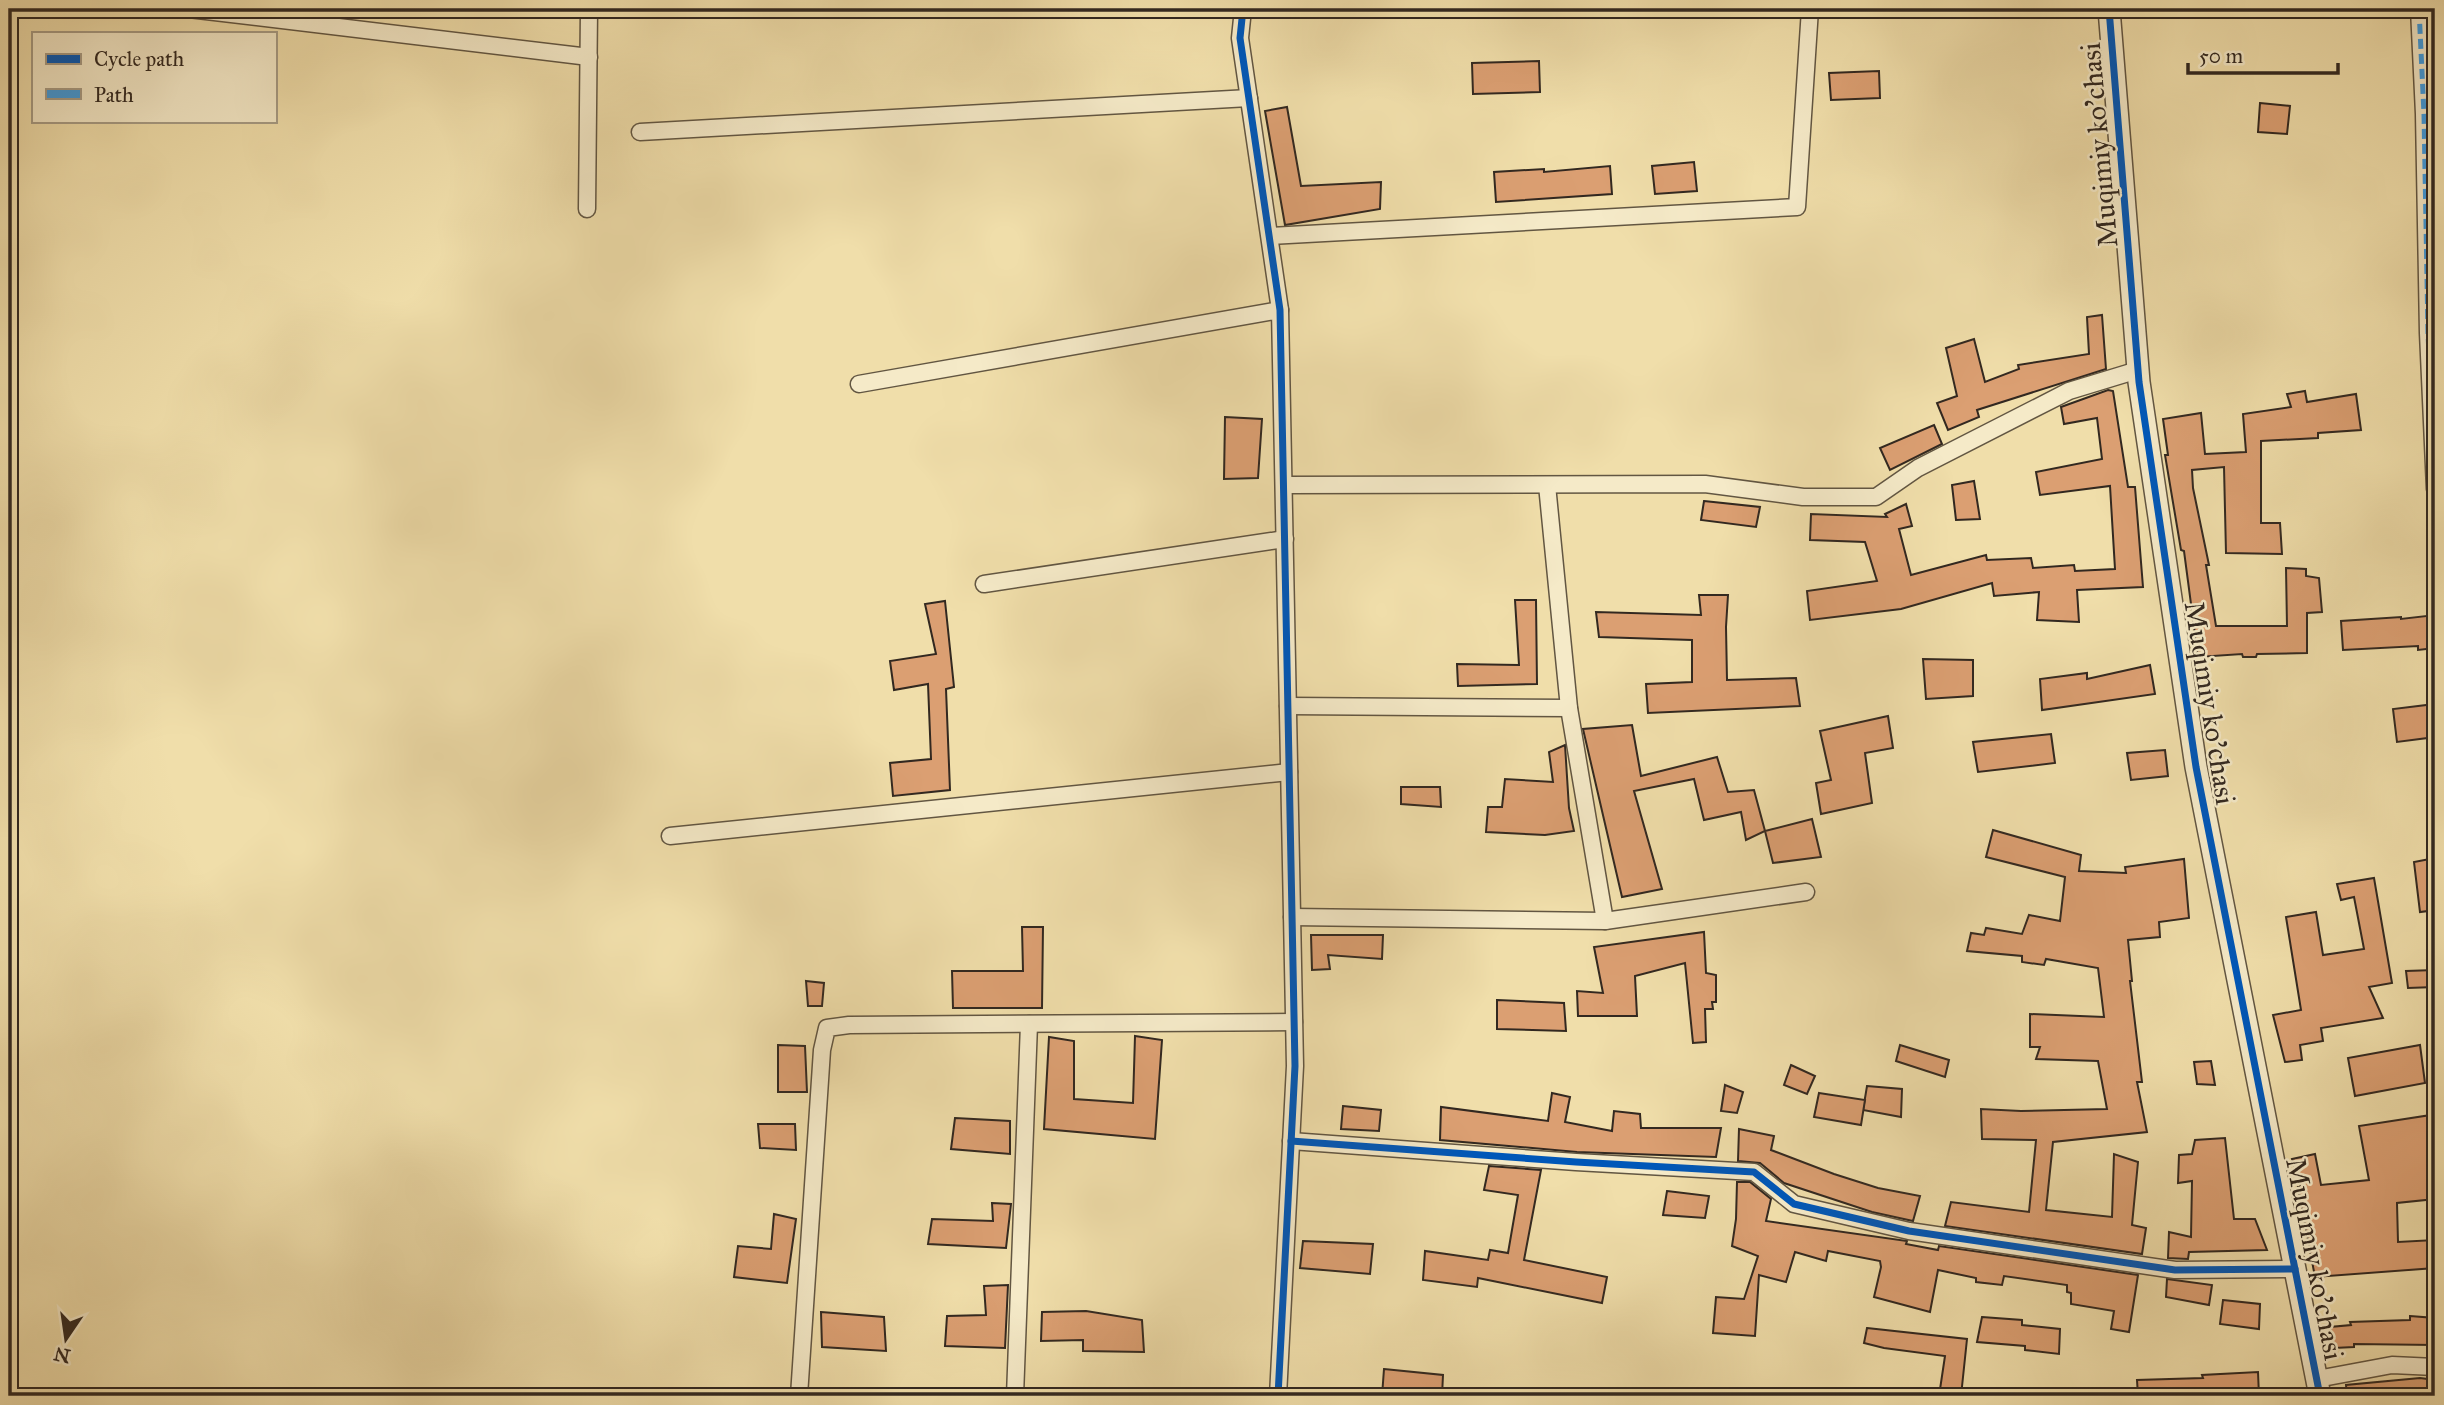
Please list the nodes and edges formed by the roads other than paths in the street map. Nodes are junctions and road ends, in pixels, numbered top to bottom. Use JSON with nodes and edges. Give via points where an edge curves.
{"nodes":[{"id":1,"x":189,"y":9,"type":"edge"},
{"id":2,"x":589,"y":9,"type":"edge"},
{"id":3,"x":1243,"y":9,"type":"edge"},
{"id":4,"x":1810,"y":9,"type":"edge"},
{"id":5,"x":2109,"y":9,"type":"edge"},
{"id":6,"x":2419,"y":9,"type":"edge"},
{"id":7,"x":589,"y":57,"type":"junction"},
{"id":8,"x":1249,"y":98,"type":"junction"},
{"id":9,"x":2430,"y":115,"type":"edge"},
{"id":10,"x":640,"y":132,"type":"dead end"},
{"id":11,"x":587,"y":209,"type":"dead end"},
{"id":12,"x":1270,"y":236,"type":"junction"},
{"id":13,"x":1280,"y":310,"type":"junction"},
{"id":14,"x":2138,"y":370,"type":"junction"},
{"id":15,"x":859,"y":384,"type":"dead end"},
{"id":16,"x":1284,"y":485,"type":"junction"},
{"id":17,"x":1547,"y":485,"type":"junction"},
{"id":18,"x":2435,"y":489,"type":"edge"},
{"id":19,"x":1285,"y":539,"type":"junction"},
{"id":20,"x":984,"y":584,"type":"dead end"},
{"id":21,"x":1288,"y":706,"type":"junction"},
{"id":22,"x":1569,"y":708,"type":"junction"},
{"id":23,"x":1289,"y":772,"type":"junction"},
{"id":24,"x":670,"y":836,"type":"dead end"},
{"id":25,"x":1806,"y":892,"type":"dead end"},
{"id":26,"x":1292,"y":917,"type":"junction"},
{"id":27,"x":1605,"y":921,"type":"junction"},
{"id":28,"x":1294,"y":1022,"type":"junction"},
{"id":29,"x":1029,"y":1024,"type":"junction"},
{"id":30,"x":1291,"y":1141,"type":"junction"},
{"id":31,"x":2295,"y":1269,"type":"junction"},
{"id":32,"x":2435,"y":1367,"type":"edge"},
{"id":33,"x":2319,"y":1388,"type":"edge"},
{"id":34,"x":799,"y":1396,"type":"edge"},
{"id":35,"x":1015,"y":1396,"type":"edge"},
{"id":36,"x":1279,"y":1396,"type":"edge"}],
"edges":[{"from":1,"to":7,"type":"street"},
{"from":2,"to":7,"type":"street"},
{"from":3,"to":8,"type":"street","via":[[1240,38]]},
{"from":4,"to":12,"type":"street","via":[[1797,207]]},
{"from":5,"to":14,"type":"street","name":"Muqimiy ko'chasi"},
{"from":6,"to":9,"type":"street"},
{"from":7,"to":11,"type":"street"},
{"from":8,"to":10,"type":"street"},
{"from":8,"to":12,"type":"street"},
{"from":9,"to":18,"type":"street","via":[[2428,333]]},
{"from":12,"to":13,"type":"street"},
{"from":13,"to":15,"type":"street"},
{"from":13,"to":16,"type":"street"},
{"from":14,"to":17,"type":"street","via":[[2069,391],[1918,468],[1876,497],[1803,497],[1705,484]]},
{"from":14,"to":31,"type":"street","name":"Muqimiy ko'chasi","via":[[2196,767]]},
{"from":16,"to":17,"type":"street"},
{"from":16,"to":19,"type":"street"},
{"from":17,"to":22,"type":"street"},
{"from":19,"to":20,"type":"street"},
{"from":19,"to":21,"type":"street"},
{"from":21,"to":22,"type":"street"},
{"from":21,"to":23,"type":"street"},
{"from":22,"to":27,"type":"street"},
{"from":23,"to":24,"type":"street"},
{"from":23,"to":26,"type":"street"},
{"from":25,"to":27,"type":"street"},
{"from":26,"to":27,"type":"street"},
{"from":26,"to":28,"type":"street"},
{"from":28,"to":29,"type":"street"},
{"from":28,"to":30,"type":"street"},
{"from":29,"to":34,"type":"street","via":[[827,1028]]},
{"from":29,"to":35,"type":"street"},
{"from":30,"to":31,"type":"street","via":[[1754,1172],[1794,1204],[1909,1231],[2175,1270]]},
{"from":30,"to":36,"type":"street"},
{"from":31,"to":33,"type":"street","name":"Muqimiy ko'chasi"},
{"from":32,"to":33,"type":"street","via":[[2392,1365]]}]}
